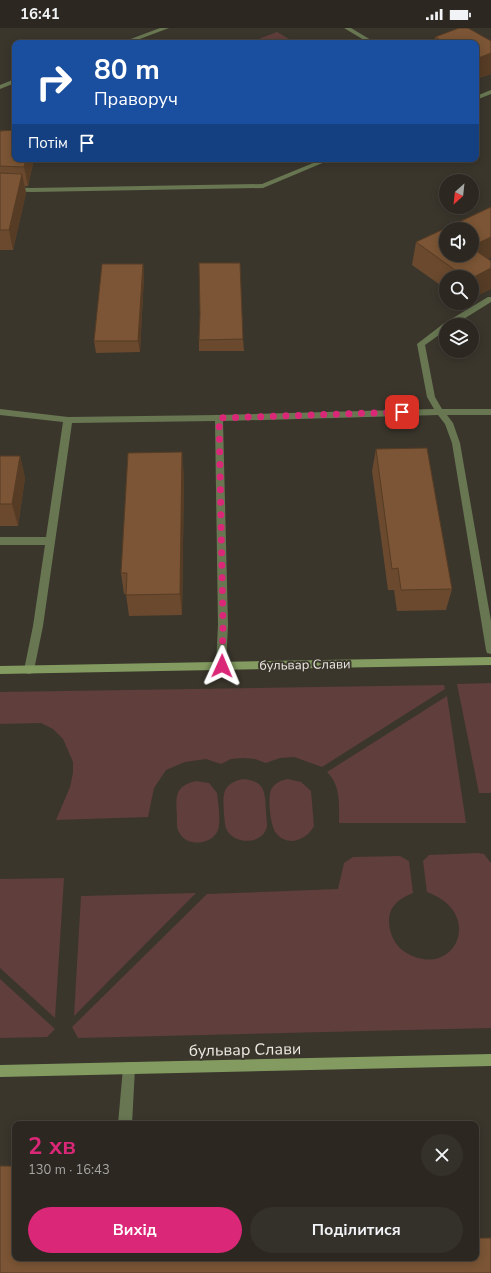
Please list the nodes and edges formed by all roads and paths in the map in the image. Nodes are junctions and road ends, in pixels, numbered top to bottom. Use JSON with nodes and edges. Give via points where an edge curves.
{"nodes":[{"id":1,"x":166,"y":28,"type":"edge"},
{"id":2,"x":347,"y":28,"type":"edge"},
{"id":3,"x":132,"y":40,"type":"edge"},
{"id":4,"x":368,"y":40,"type":"edge"},
{"id":5,"x":12,"y":83,"type":"edge"},
{"id":6,"x":0,"y":87,"type":"edge"},
{"id":7,"x":491,"y":92,"type":"edge"},
{"id":8,"x":479,"y":97,"type":"edge"},
{"id":9,"x":322,"y":162,"type":"edge"},
{"id":10,"x":0,"y":189,"type":"edge"},
{"id":11,"x":491,"y":299,"type":"edge"},
{"id":12,"x":460,"y":318,"type":"edge"},
{"id":13,"x":439,"y":332,"type":"edge"},
{"id":14,"x":0,"y":412,"type":"edge"},
{"id":15,"x":440,"y":412,"type":"junction"},
{"id":16,"x":491,"y":412,"type":"edge"},
{"id":17,"x":219,"y":418,"type":"junction"},
{"id":18,"x":68,"y":420,"type":"junction"},
{"id":19,"x":0,"y":541,"type":"edge"},
{"id":20,"x":50,"y":541,"type":"junction"},
{"id":21,"x":491,"y":650,"type":"edge"},
{"id":22,"x":491,"y":661,"type":"edge"},
{"id":23,"x":222,"y":666,"type":"junction"},
{"id":24,"x":0,"y":670,"type":"edge"},
{"id":25,"x":29,"y":670,"type":"junction"},
{"id":26,"x":491,"y":1060,"type":"edge"},
{"id":27,"x":129,"y":1068,"type":"junction"},
{"id":28,"x":0,"y":1071,"type":"edge"},
{"id":29,"x":125,"y":1121,"type":"edge"}],
"edges":[{"from":1,"to":3,"type":"lane"},
{"from":2,"to":4,"type":"lane"},
{"from":5,"to":6,"type":"lane"},
{"from":7,"to":8,"type":"lane"},
{"from":9,"to":10,"type":"lane","via":[[263,186]]},
{"from":11,"to":12,"type":"lane"},
{"from":13,"to":15,"type":"lane","via":[[421,344],[431,397]]},
{"from":14,"to":18,"type":"lane"},
{"from":15,"to":16,"type":"lane"},
{"from":15,"to":17,"type":"lane"},
{"from":15,"to":21,"type":"lane","via":[[449,423],[456,443]]},
{"from":17,"to":18,"type":"lane"},
{"from":17,"to":23,"type":"lane"},
{"from":18,"to":20,"type":"lane"},
{"from":19,"to":20,"type":"lane"},
{"from":20,"to":25,"type":"lane"},
{"from":22,"to":23,"type":"main road","name":"бульвар Слави"},
{"from":23,"to":25,"type":"main road","name":"бульвар Слави"},
{"from":24,"to":25,"type":"main road","name":"бульвар Слави"},
{"from":26,"to":27,"type":"main road","name":"бульвар Слави"},
{"from":27,"to":28,"type":"main road","name":"бульвар Слави"},
{"from":27,"to":29,"type":"lane"}]}
